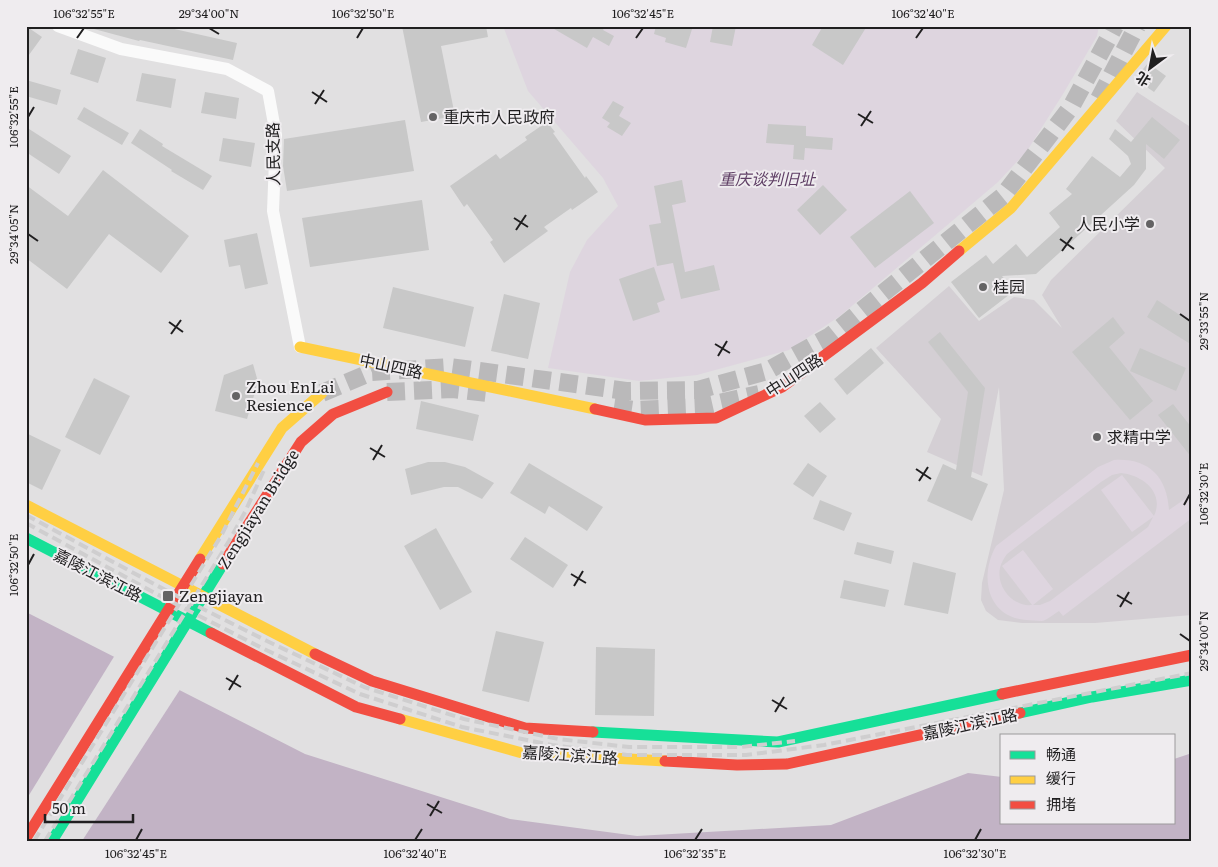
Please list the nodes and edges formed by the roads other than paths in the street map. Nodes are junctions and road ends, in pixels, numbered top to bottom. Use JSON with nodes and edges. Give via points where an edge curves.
{"nodes":[{"id":1,"x":58,"y":26,"type":"edge"},
{"id":2,"x":1166,"y":26,"type":"edge"},
{"id":3,"x":300,"y":347,"type":"joint"},
{"id":4,"x":387,"y":392,"type":"tunnel mouth"},
{"id":5,"x":322,"y":393,"type":"tunnel mouth"},
{"id":6,"x":26,"y":505,"type":"edge"},
{"id":7,"x":26,"y":538,"type":"edge"},
{"id":8,"x":1192,"y":655,"type":"edge"},
{"id":9,"x":1192,"y":680,"type":"edge"},
{"id":10,"x":26,"y":838,"type":"edge"},
{"id":11,"x":52,"y":841,"type":"edge"}],
"edges":[{"from":1,"to":3,"type":"street","name":"人民支路","via":[[121,50],[227,69],[268,91],[276,135],[273,211]]},
{"from":2,"to":3,"type":"main road","name":"中山四路","via":[[1011,208],[922,283],[782,387],[716,418],[645,420]]},
{"from":4,"to":11,"type":"main road","name":"Zengjiayan Bridge","via":[[333,414],[301,442]]},
{"from":5,"to":10,"type":"main road","name":"Zengjiayan Bridge","via":[[282,428]]},
{"from":6,"to":8,"type":"main road","name":"嘉陵江滨江路","via":[[372,681],[525,728],[778,742]]},
{"from":7,"to":9,"type":"main road","name":"嘉陵江滨江路","via":[[356,707],[522,753],[737,765],[788,764],[1092,696]]}]}
